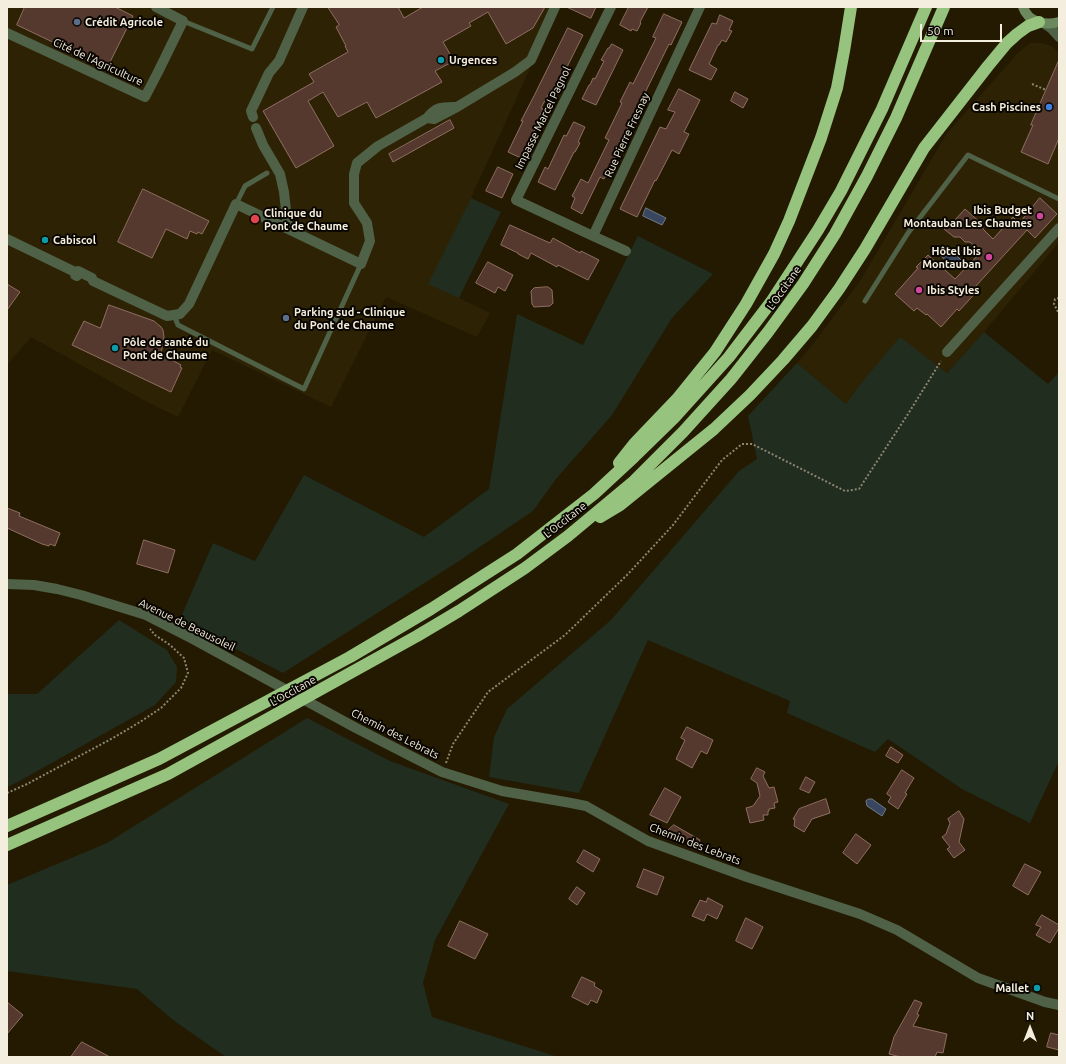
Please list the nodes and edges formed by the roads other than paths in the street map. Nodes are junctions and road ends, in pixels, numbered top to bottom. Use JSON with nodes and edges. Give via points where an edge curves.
{"nodes":[{"id":1,"x":156,"y":7,"type":"edge"},
{"id":2,"x":273,"y":7,"type":"edge"},
{"id":3,"x":303,"y":7,"type":"edge"},
{"id":4,"x":555,"y":7,"type":"edge"},
{"id":5,"x":611,"y":7,"type":"edge"},
{"id":6,"x":700,"y":7,"type":"edge"},
{"id":7,"x":851,"y":7,"type":"edge"},
{"id":8,"x":926,"y":7,"type":"edge"},
{"id":9,"x":944,"y":7,"type":"edge"},
{"id":10,"x":1023,"y":8,"type":"edge"},
{"id":11,"x":183,"y":21,"type":"junction"},
{"id":12,"x":1059,"y":22,"type":"edge"},
{"id":13,"x":1042,"y":23,"type":"junction"},
{"id":14,"x":7,"y":33,"type":"edge"},
{"id":15,"x":1059,"y":37,"type":"edge"},
{"id":16,"x":253,"y":117,"type":"dead end"},
{"id":17,"x":256,"y":128,"type":"dead end"},
{"id":18,"x":267,"y":173,"type":"dead end"},
{"id":19,"x":1059,"y":199,"type":"edge"},
{"id":20,"x":236,"y":204,"type":"junction"},
{"id":21,"x":1059,"y":228,"type":"edge"},
{"id":22,"x":288,"y":229,"type":"junction"},
{"id":23,"x":593,"y":236,"type":"junction"},
{"id":24,"x":7,"y":239,"type":"edge"},
{"id":25,"x":626,"y":251,"type":"dead end"},
{"id":26,"x":360,"y":264,"type":"junction"},
{"id":27,"x":865,"y":301,"type":"dead end"},
{"id":28,"x":174,"y":315,"type":"junction"},
{"id":29,"x":948,"y":352,"type":"road end"},
{"id":30,"x":594,"y":494,"type":"junction"},
{"id":31,"x":568,"y":536,"type":"junction"},
{"id":32,"x":7,"y":584,"type":"edge"},
{"id":33,"x":238,"y":664,"type":"joint"},
{"id":34,"x":7,"y":826,"type":"edge"},
{"id":35,"x":7,"y":845,"type":"edge"},
{"id":36,"x":1059,"y":1005,"type":"edge"}],
"edges":[{"from":1,"to":11,"type":"street"},
{"from":2,"to":11,"type":"lane","via":[[252,49]]},
{"from":3,"to":16,"type":"street","via":[[279,61],[269,73],[251,111]]},
{"from":4,"to":26,"type":"street","via":[[531,60],[457,107],[434,119],[427,118],[378,146],[357,163],[354,174],[354,203],[367,223],[370,241]]},
{"from":5,"to":23,"type":"street","name":"Impasse Marcel Pagnol","via":[[516,200]]},
{"from":6,"to":23,"type":"street","name":"Rue Pierre Fresnay"},
{"from":7,"to":30,"type":"highway","via":[[837,88],[821,138],[774,254],[715,352]]},
{"from":8,"to":30,"type":"highway","name":"L'Occitane","via":[[882,109],[841,191],[771,302],[729,357],[674,418]]},
{"from":9,"to":31,"type":"highway","name":"L'Occitane","via":[[896,118],[867,176],[835,234],[803,284],[731,379],[683,432],[634,481]]},
{"from":10,"to":13,"type":"main road","via":[[1030,18]]},
{"from":11,"to":14,"type":"street","name":"Cité de l'Agriculture","via":[[145,96]]},
{"from":12,"to":13,"type":"main road"},
{"from":13,"to":15,"type":"street"},
{"from":13,"to":31,"type":"highway","via":[[1028,26],[1007,43],[924,148],[839,289],[783,360],[708,434],[620,505]]},
{"from":17,"to":22,"type":"street","via":[[280,174]]},
{"from":18,"to":20,"type":"lane","via":[[245,186]]},
{"from":19,"to":27,"type":"lane","via":[[968,155],[908,233]]},
{"from":20,"to":22,"type":"street"},
{"from":20,"to":28,"type":"street","via":[[189,304],[180,314]]},
{"from":21,"to":29,"type":"street"},
{"from":22,"to":26,"type":"street"},
{"from":23,"to":25,"type":"street"},
{"from":24,"to":28,"type":"street","via":[[167,316]]},
{"from":26,"to":28,"type":"lane","via":[[304,389],[178,325]]},
{"from":30,"to":34,"type":"highway","name":"L'Occitane","via":[[517,554],[431,610],[350,657],[159,759]]},
{"from":31,"to":35,"type":"highway","name":"L'Occitane","via":[[525,568],[417,636],[168,774]]},
{"from":32,"to":33,"type":"street","name":"Avenue de Beausoleil","via":[[57,589],[129,610],[153,619]]},
{"from":33,"to":36,"type":"street","name":"Chemin des Lebrats","via":[[442,772],[502,791],[586,806],[648,841],[860,914],[897,930],[978,978]]}]}
